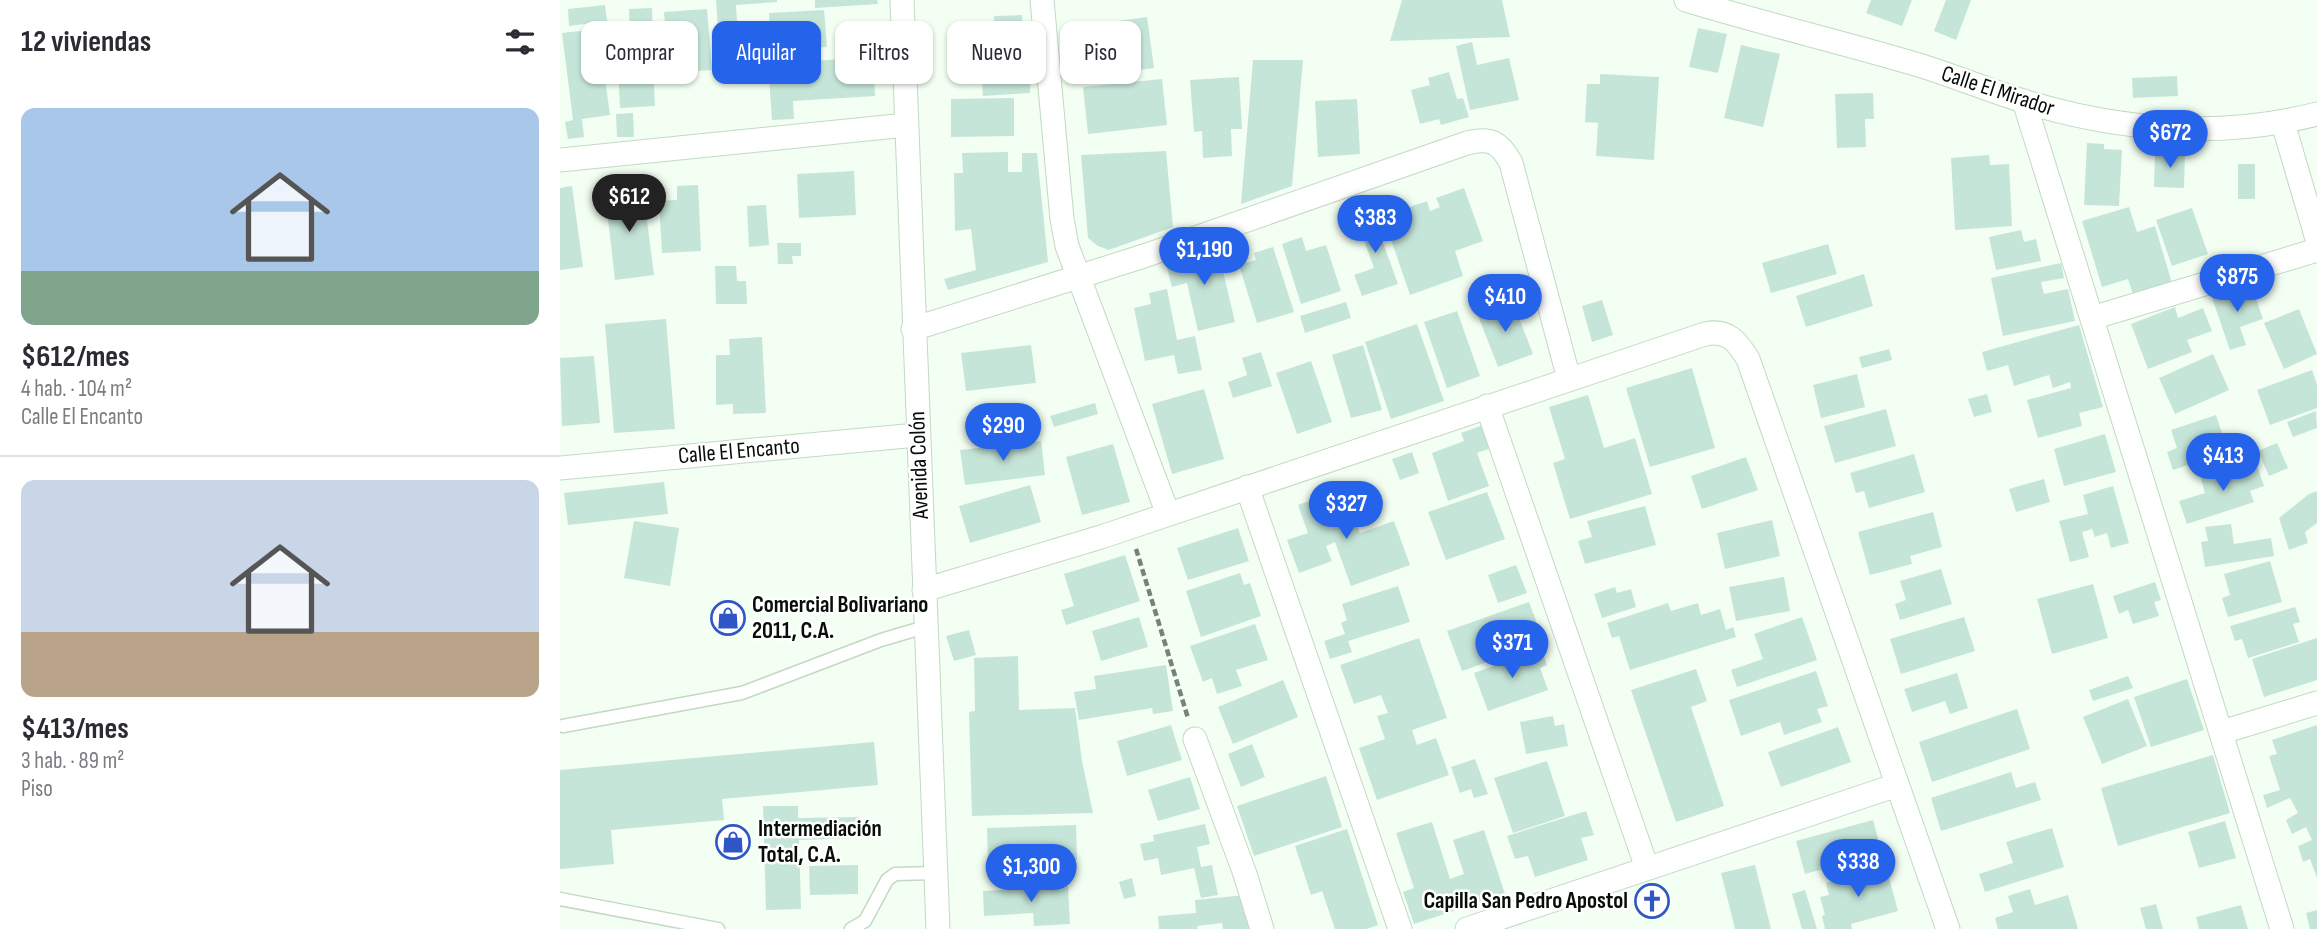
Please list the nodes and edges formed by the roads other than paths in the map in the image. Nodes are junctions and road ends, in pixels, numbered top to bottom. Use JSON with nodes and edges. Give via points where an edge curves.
{"nodes":[{"id":1,"x":902,"y":0,"type":"edge"},
{"id":2,"x":1042,"y":0,"type":"edge"},
{"id":3,"x":1686,"y":0,"type":"edge"},
{"id":4,"x":2024,"y":101,"type":"junction"},
{"id":5,"x":2317,"y":114,"type":"edge"},
{"id":6,"x":2283,"y":123,"type":"junction"},
{"id":7,"x":906,"y":125,"type":"junction"},
{"id":8,"x":560,"y":160,"type":"edge"},
{"id":9,"x":2317,"y":239,"type":"edge"},
{"id":10,"x":2317,"y":250,"type":"edge"},
{"id":11,"x":1078,"y":276,"type":"junction"},
{"id":12,"x":2092,"y":318,"type":"junction"},
{"id":13,"x":913,"y":329,"type":"junction"},
{"id":14,"x":1569,"y":379,"type":"junction"},
{"id":15,"x":1487,"y":406,"type":"junction"},
{"id":16,"x":917,"y":435,"type":"junction"},
{"id":17,"x":560,"y":468,"type":"edge"},
{"id":18,"x":1247,"y":487,"type":"junction"},
{"id":19,"x":1168,"y":514,"type":"junction"},
{"id":20,"x":924,"y":590,"type":"junction"},
{"id":21,"x":925,"y":627,"type":"junction"},
{"id":22,"x":2317,"y":703,"type":"edge"},
{"id":23,"x":563,"y":726,"type":"dead end"},
{"id":24,"x":2222,"y":732,"type":"junction"},
{"id":25,"x":1195,"y":739,"type":"road end"},
{"id":26,"x":1897,"y":785,"type":"junction"},
{"id":27,"x":1647,"y":868,"type":"junction"},
{"id":28,"x":936,"y":873,"type":"junction"},
{"id":29,"x":560,"y":899,"type":"edge"},
{"id":30,"x":718,"y":929,"type":"edge"},
{"id":31,"x":851,"y":929,"type":"edge"},
{"id":32,"x":938,"y":929,"type":"edge"},
{"id":33,"x":1262,"y":929,"type":"edge"},
{"id":34,"x":1400,"y":929,"type":"edge"},
{"id":35,"x":1467,"y":929,"type":"edge"},
{"id":36,"x":1948,"y":929,"type":"edge"},
{"id":37,"x":2282,"y":929,"type":"edge"}],
"edges":[{"from":1,"to":7,"type":"street","name":"Avenida Colón"},
{"from":2,"to":11,"type":"street","via":[[1062,219]]},
{"from":3,"to":4,"type":"street","name":"Calle El Mirador","via":[[1915,64]]},
{"from":4,"to":6,"type":"street","name":"Calle El Mirador","via":[[2156,129]]},
{"from":4,"to":12,"type":"street"},
{"from":5,"to":6,"type":"street","name":"Calle El Mirador"},
{"from":6,"to":9,"type":"street"},
{"from":7,"to":8,"type":"street"},
{"from":7,"to":13,"type":"street","name":"Avenida Colón"},
{"from":10,"to":12,"type":"street"},
{"from":11,"to":13,"type":"street"},
{"from":11,"to":14,"type":"street","via":[[1467,143],[1489,140],[1498,144],[1511,163]]},
{"from":11,"to":19,"type":"street"},
{"from":12,"to":24,"type":"street"},
{"from":13,"to":16,"type":"street","name":"Avenida Colón"},
{"from":14,"to":15,"type":"street"},
{"from":14,"to":26,"type":"street","via":[[1705,334],[1720,332],[1739,344]]},
{"from":15,"to":18,"type":"street"},
{"from":15,"to":27,"type":"street"},
{"from":16,"to":17,"type":"street","name":"Calle El Encanto"},
{"from":16,"to":20,"type":"street","name":"Avenida Colón"},
{"from":18,"to":19,"type":"street"},
{"from":18,"to":34,"type":"street"},
{"from":19,"to":20,"type":"street"},
{"from":20,"to":21,"type":"street","name":"Avenida Colón"},
{"from":21,"to":23,"type":"lane","via":[[741,693]]},
{"from":21,"to":28,"type":"street","name":"Avenida Colón"},
{"from":22,"to":24,"type":"street"},
{"from":24,"to":37,"type":"street"},
{"from":25,"to":33,"type":"street"},
{"from":26,"to":27,"type":"street"},
{"from":26,"to":36,"type":"street"},
{"from":27,"to":35,"type":"street"},
{"from":28,"to":31,"type":"lane","via":[[895,874],[887,880],[865,921]]},
{"from":28,"to":32,"type":"street","name":"Avenida Colón"},
{"from":29,"to":30,"type":"lane"}]}
